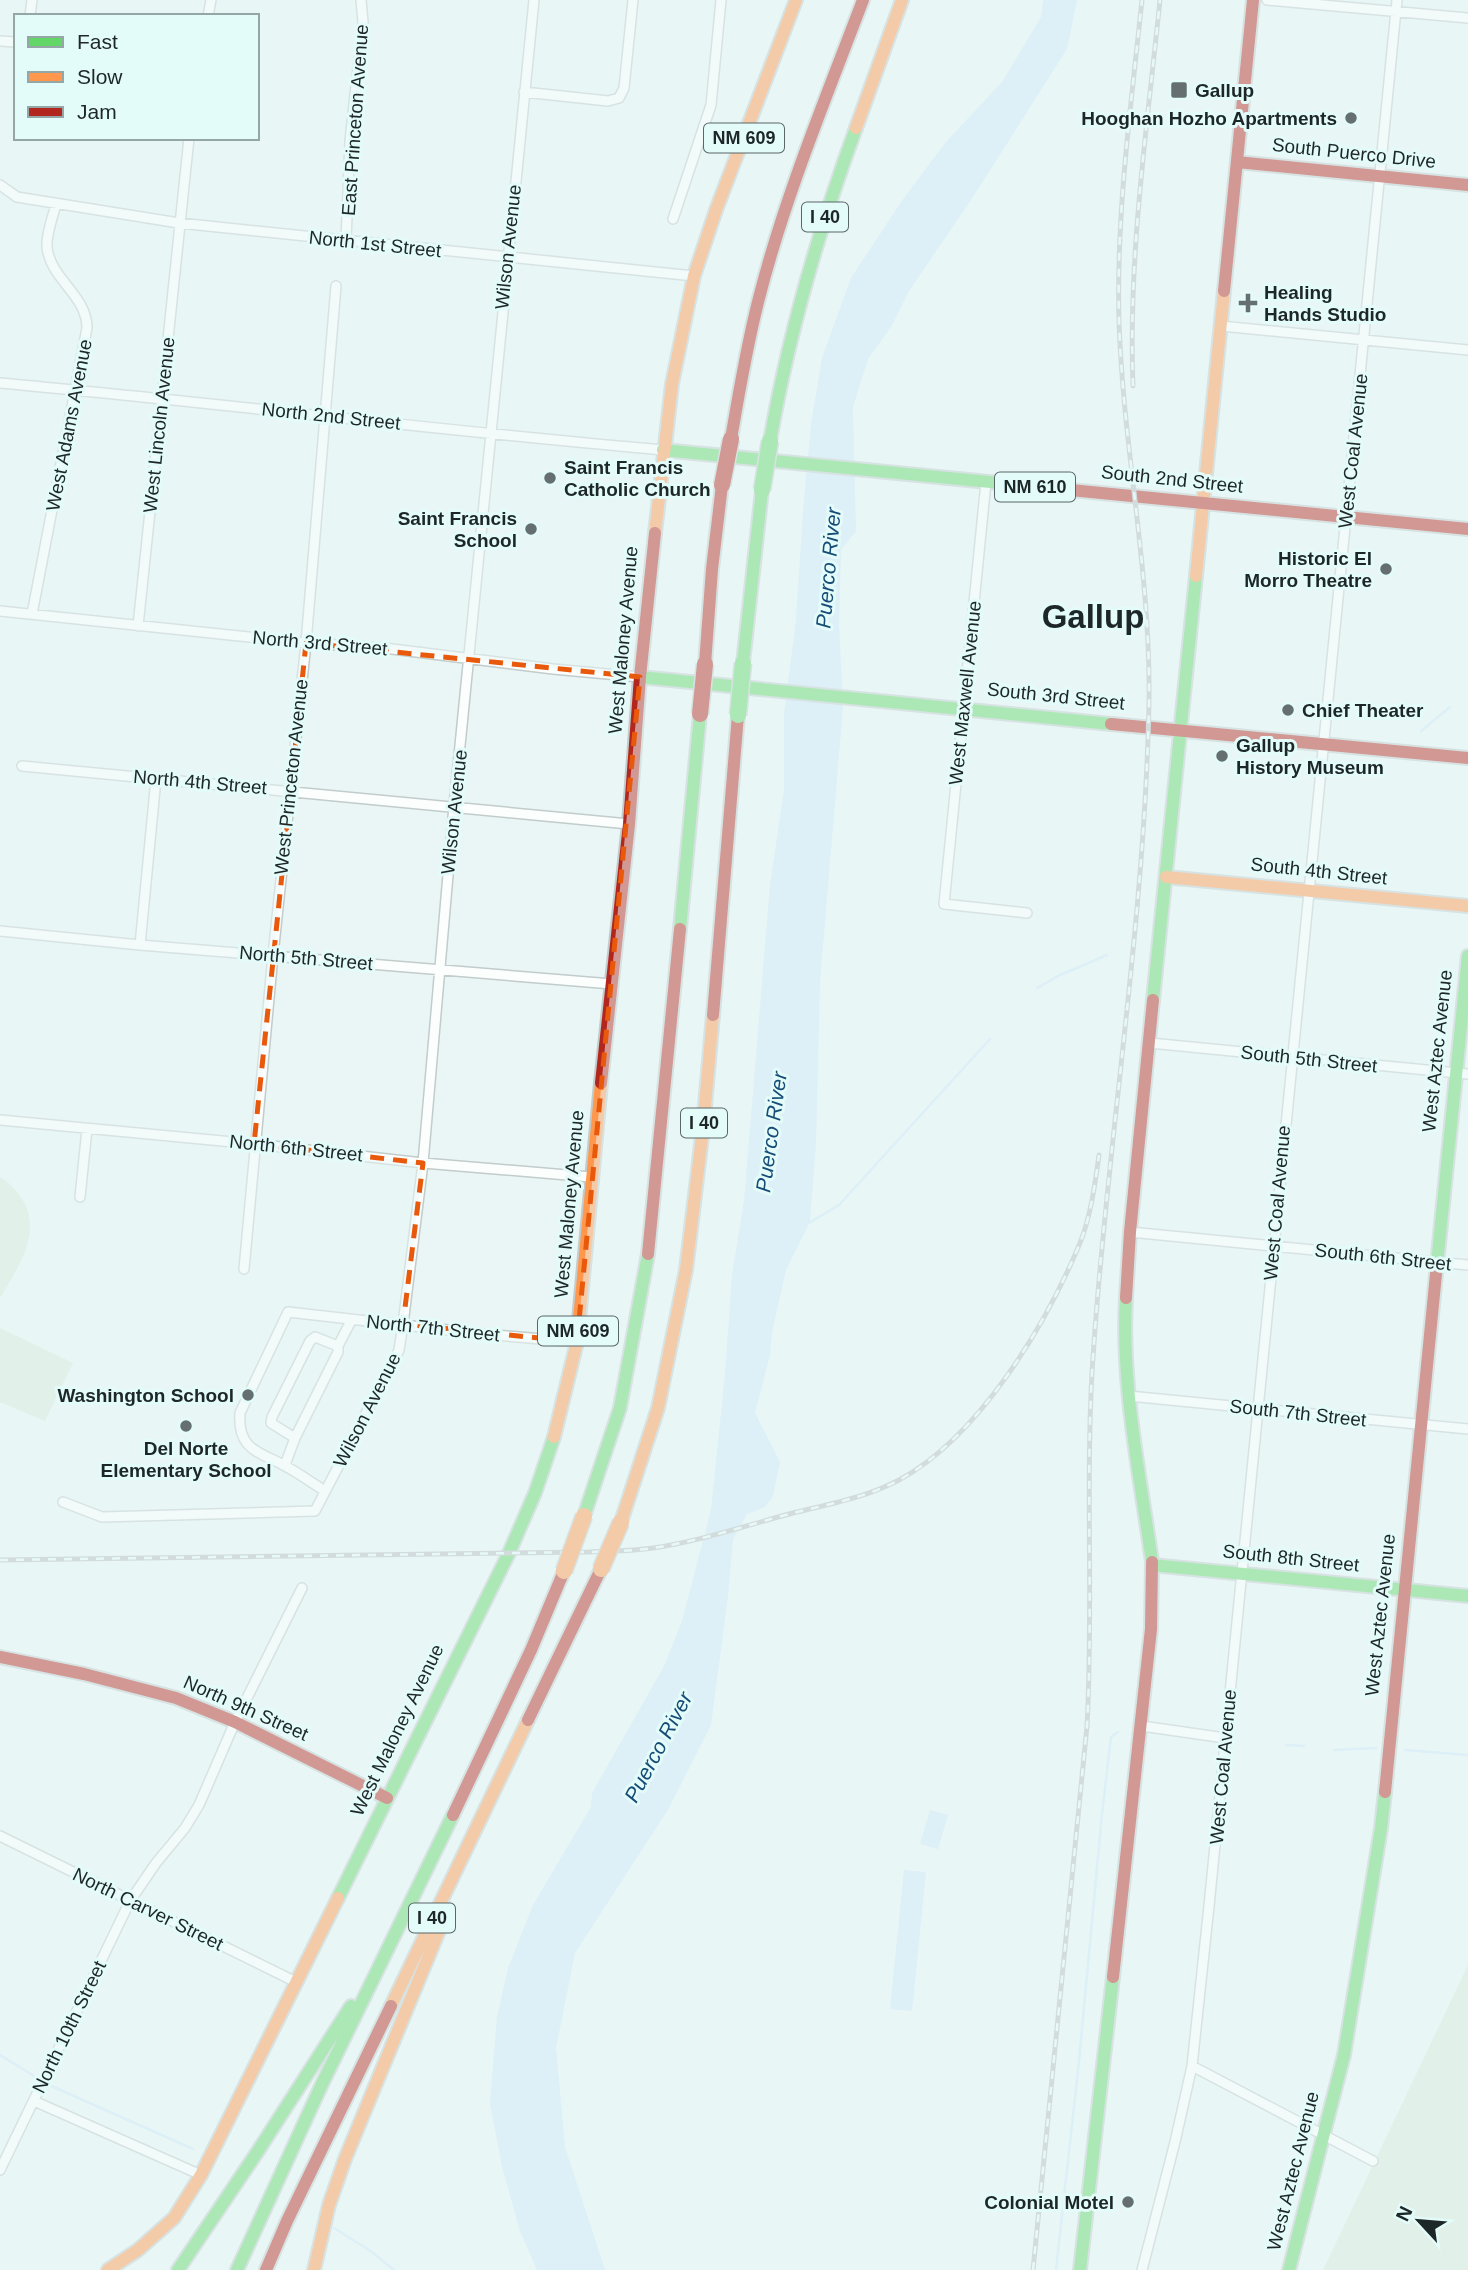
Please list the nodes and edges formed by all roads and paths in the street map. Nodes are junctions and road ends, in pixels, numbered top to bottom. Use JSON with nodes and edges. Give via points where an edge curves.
{"nodes":[{"id":1,"x":361,"y":0,"type":"edge"},
{"id":2,"x":534,"y":0,"type":"edge"},
{"id":3,"x":633,"y":0,"type":"edge"},
{"id":4,"x":721,"y":0,"type":"edge"},
{"id":5,"x":796,"y":0,"type":"edge"},
{"id":6,"x":863,"y":0,"type":"edge"},
{"id":7,"x":902,"y":0,"type":"edge"},
{"id":8,"x":1253,"y":0,"type":"edge"},
{"id":9,"x":1267,"y":0,"type":"edge"},
{"id":10,"x":1397,"y":0,"type":"edge"},
{"id":11,"x":1396,"y":11,"type":"junction"},
{"id":12,"x":1468,"y":18,"type":"edge"},
{"id":13,"x":524,"y":92,"type":"junction"},
{"id":14,"x":189,"y":140,"type":"edge"},
{"id":15,"x":1237,"y":162,"type":"junction"},
{"id":16,"x":1380,"y":176,"type":"junction"},
{"id":17,"x":0,"y":185,"type":"edge"},
{"id":18,"x":1468,"y":185,"type":"edge"},
{"id":19,"x":56,"y":204,"type":"junction"},
{"id":20,"x":673,"y":219,"type":"dead end"},
{"id":21,"x":179,"y":223,"type":"junction"},
{"id":22,"x":346,"y":241,"type":"junction"},
{"id":23,"x":507,"y":257,"type":"junction"},
{"id":24,"x":694,"y":276,"type":"junction"},
{"id":25,"x":336,"y":286,"type":"dead end"},
{"id":26,"x":1221,"y":326,"type":"junction"},
{"id":27,"x":1364,"y":340,"type":"junction"},
{"id":28,"x":1468,"y":350,"type":"edge"},
{"id":29,"x":0,"y":383,"type":"edge"},
{"id":30,"x":75,"y":390,"type":"junction"},
{"id":31,"x":162,"y":399,"type":"junction"},
{"id":32,"x":324,"y":415,"type":"junction"},
{"id":33,"x":490,"y":435,"type":"junction"},
{"id":34,"x":663,"y":450,"type":"junction"},
{"id":35,"x":986,"y":482,"type":"junction"},
{"id":36,"x":1204,"y":503,"type":"junction"},
{"id":37,"x":1346,"y":518,"type":"junction"},
{"id":38,"x":1468,"y":529,"type":"edge"},
{"id":39,"x":0,"y":611,"type":"edge"},
{"id":40,"x":32,"y":614,"type":"junction"},
{"id":41,"x":138,"y":626,"type":"junction"},
{"id":42,"x":306,"y":643,"type":"junction"},
{"id":43,"x":470,"y":657,"type":"junction"},
{"id":44,"x":640,"y":677,"type":"junction"},
{"id":45,"x":963,"y":708,"type":"junction"},
{"id":46,"x":1181,"y":730,"type":"junction"},
{"id":47,"x":1324,"y":745,"type":"junction"},
{"id":48,"x":1468,"y":758,"type":"edge"},
{"id":49,"x":22,"y":766,"type":"dead end"},
{"id":50,"x":156,"y":779,"type":"junction"},
{"id":51,"x":289,"y":790,"type":"junction"},
{"id":52,"x":454,"y":806,"type":"junction"},
{"id":53,"x":629,"y":824,"type":"junction"},
{"id":54,"x":1166,"y":877,"type":"junction"},
{"id":55,"x":1309,"y":891,"type":"junction"},
{"id":56,"x":1468,"y":906,"type":"edge"},
{"id":57,"x":1027,"y":913,"type":"dead end"},
{"id":58,"x":0,"y":931,"type":"edge"},
{"id":59,"x":140,"y":945,"type":"junction"},
{"id":60,"x":273,"y":955,"type":"junction"},
{"id":61,"x":1468,"y":956,"type":"edge"},
{"id":62,"x":439,"y":970,"type":"junction"},
{"id":63,"x":612,"y":984,"type":"junction"},
{"id":64,"x":1150,"y":1043,"type":"junction"},
{"id":65,"x":1291,"y":1058,"type":"junction"},
{"id":66,"x":1462,"y":1074,"type":"edge"},
{"id":67,"x":0,"y":1120,"type":"edge"},
{"id":68,"x":87,"y":1129,"type":"junction"},
{"id":69,"x":254,"y":1143,"type":"junction"},
{"id":70,"x":423,"y":1163,"type":"junction"},
{"id":71,"x":591,"y":1177,"type":"junction"},
{"id":72,"x":80,"y":1197,"type":"dead end"},
{"id":73,"x":1130,"y":1232,"type":"junction"},
{"id":74,"x":1273,"y":1246,"type":"junction"},
{"id":75,"x":1437,"y":1262,"type":"junction"},
{"id":76,"x":1468,"y":1265,"type":"edge"},
{"id":77,"x":244,"y":1269,"type":"dead end"},
{"id":78,"x":352,"y":1318,"type":"junction"},
{"id":79,"x":403,"y":1324,"type":"junction"},
{"id":80,"x":577,"y":1342,"type":"junction"},
{"id":81,"x":338,"y":1346,"type":"junction"},
{"id":82,"x":1129,"y":1396,"type":"junction"},
{"id":83,"x":1257,"y":1409,"type":"junction"},
{"id":84,"x":1421,"y":1424,"type":"junction"},
{"id":85,"x":1468,"y":1429,"type":"edge"},
{"id":86,"x":295,"y":1438,"type":"junction"},
{"id":87,"x":285,"y":1465,"type":"junction"},
{"id":88,"x":325,"y":1491,"type":"junction"},
{"id":89,"x":63,"y":1502,"type":"dead end"},
{"id":90,"x":1152,"y":1565,"type":"junction"},
{"id":91,"x":1241,"y":1574,"type":"junction"},
{"id":92,"x":302,"y":1588,"type":"dead end"},
{"id":93,"x":1404,"y":1590,"type":"junction"},
{"id":94,"x":1468,"y":1596,"type":"edge"},
{"id":95,"x":0,"y":1657,"type":"edge"},
{"id":96,"x":235,"y":1722,"type":"junction"},
{"id":97,"x":1142,"y":1726,"type":"junction"},
{"id":98,"x":1226,"y":1738,"type":"junction"},
{"id":99,"x":499,"y":1782,"type":"junction"},
{"id":100,"x":387,"y":1798,"type":"junction"},
{"id":101,"x":0,"y":1836,"type":"edge"},
{"id":102,"x":130,"y":1901,"type":"junction"},
{"id":103,"x":405,"y":1917,"type":"junction"},
{"id":104,"x":296,"y":1982,"type":"junction"},
{"id":105,"x":1192,"y":2066,"type":"junction"},
{"id":106,"x":33,"y":2101,"type":"junction"},
{"id":107,"x":1323,"y":2136,"type":"junction"},
{"id":108,"x":1373,"y":2161,"type":"dead end"},
{"id":109,"x":0,"y":2170,"type":"edge"},
{"id":110,"x":201,"y":2175,"type":"junction"},
{"id":111,"x":108,"y":2270,"type":"edge"},
{"id":112,"x":178,"y":2270,"type":"edge"},
{"id":113,"x":237,"y":2270,"type":"edge"},
{"id":114,"x":266,"y":2270,"type":"edge"},
{"id":115,"x":314,"y":2270,"type":"edge"},
{"id":116,"x":1080,"y":2270,"type":"edge"},
{"id":117,"x":1142,"y":2270,"type":"edge"},
{"id":118,"x":1289,"y":2270,"type":"edge"}],
"edges":[{"from":1,"to":22,"type":"street","name":"East Princeton Avenue"},
{"from":2,"to":13,"type":"street","name":"Wilson Avenue"},
{"from":3,"to":13,"type":"street","via":[[624,88],[619,98],[608,101]]},
{"from":4,"to":20,"type":"street","via":[[711,105]]},
{"from":5,"to":24,"type":"main road","number":"NM 609"},
{"from":6,"to":103,"type":"main road","number":"I 40","bridge":true,"via":[[767,274],[722,485],[650,1242],[620,1408],[536,1642]]},
{"from":7,"to":99,"type":"main road","number":"I 40","bridge":true,"via":[[804,284],[770,441],[743,663],[704,1115],[686,1270],[658,1408],[621,1522]]},
{"from":8,"to":15,"type":"main road"},
{"from":9,"to":11,"type":"street"},
{"from":10,"to":11,"type":"street","name":"West Coal Avenue"},
{"from":11,"to":12,"type":"street"},
{"from":11,"to":16,"type":"street","name":"West Coal Avenue"},
{"from":13,"to":23,"type":"street","name":"Wilson Avenue"},
{"from":14,"to":21,"type":"street","name":"West Lincoln Avenue"},
{"from":15,"to":16,"type":"main road","name":"South Puerco Drive"},
{"from":15,"to":26,"type":"main road"},
{"from":16,"to":18,"type":"main road","name":"South Puerco Drive"},
{"from":16,"to":27,"type":"street","name":"West Coal Avenue"},
{"from":17,"to":19,"type":"street","name":"North 1st Street","via":[[17,197]]},
{"from":19,"to":21,"type":"street","name":"North 1st Street"},
{"from":19,"to":30,"type":"street","name":"West Adams Avenue","via":[[48,256],[87,316]]},
{"from":21,"to":22,"type":"street","name":"North 1st Street"},
{"from":21,"to":31,"type":"street","name":"West Lincoln Avenue"},
{"from":22,"to":23,"type":"street","name":"North 1st Street"},
{"from":23,"to":24,"type":"street","name":"North 1st Street"},
{"from":23,"to":33,"type":"street","name":"Wilson Avenue"},
{"from":24,"to":34,"type":"main road","name":"West Maloney Avenue","number":"NM 609"},
{"from":25,"to":32,"type":"street","name":"West Princeton Avenue"},
{"from":26,"to":27,"type":"street"},
{"from":26,"to":36,"type":"main road"},
{"from":27,"to":28,"type":"street"},
{"from":27,"to":37,"type":"street","name":"West Coal Avenue"},
{"from":29,"to":30,"type":"street","name":"North 2nd Street"},
{"from":30,"to":31,"type":"street","name":"North 2nd Street"},
{"from":30,"to":40,"type":"street","name":"West Adams Avenue"},
{"from":31,"to":32,"type":"street","name":"North 2nd Street"},
{"from":31,"to":41,"type":"street","name":"West Lincoln Avenue"},
{"from":32,"to":33,"type":"street","name":"North 2nd Street"},
{"from":32,"to":42,"type":"street","name":"West Princeton Avenue"},
{"from":33,"to":34,"type":"street","name":"North 2nd Street"},
{"from":33,"to":43,"type":"street","name":"Wilson Avenue"},
{"from":34,"to":35,"type":"main road","name":"South 2nd Street","number":"NM 610"},
{"from":34,"to":44,"type":"main road","name":"West Maloney Avenue","number":"NM 609"},
{"from":35,"to":36,"type":"main road","name":"South 2nd Street","number":"NM 610"},
{"from":35,"to":45,"type":"street","name":"West Maxwell Avenue"},
{"from":36,"to":37,"type":"main road","name":"South 2nd Street","number":"NM 610"},
{"from":36,"to":46,"type":"main road"},
{"from":37,"to":38,"type":"main road","name":"South 2nd Street","number":"NM 610"},
{"from":37,"to":47,"type":"street","name":"West Coal Avenue"},
{"from":39,"to":40,"type":"street","name":"North 3rd Street"},
{"from":40,"to":41,"type":"street","name":"North 3rd Street"},
{"from":41,"to":42,"type":"street","name":"North 3rd Street"},
{"from":42,"to":43,"type":"street","name":"North 3rd Street"},
{"from":42,"to":51,"type":"street","name":"West Princeton Avenue"},
{"from":43,"to":44,"type":"street","name":"North 3rd Street"},
{"from":43,"to":52,"type":"street","name":"Wilson Avenue"},
{"from":44,"to":45,"type":"main road","name":"South 3rd Street"},
{"from":44,"to":53,"type":"main road","name":"West Maloney Avenue","number":"NM 609"},
{"from":45,"to":46,"type":"main road","name":"South 3rd Street"},
{"from":45,"to":57,"type":"street","name":"West Maxwell Avenue","via":[[944,904]]},
{"from":46,"to":47,"type":"main road","name":"South 3rd Street"},
{"from":46,"to":54,"type":"main road"},
{"from":47,"to":48,"type":"main road","name":"South 3rd Street"},
{"from":47,"to":55,"type":"street","name":"West Coal Avenue"},
{"from":49,"to":50,"type":"street","name":"North 4th Street"},
{"from":50,"to":51,"type":"street","name":"North 4th Street"},
{"from":50,"to":59,"type":"street"},
{"from":51,"to":52,"type":"street","name":"North 4th Street"},
{"from":51,"to":60,"type":"street","name":"West Princeton Avenue"},
{"from":52,"to":53,"type":"street","name":"North 4th Street"},
{"from":52,"to":62,"type":"street","name":"Wilson Avenue"},
{"from":53,"to":63,"type":"main road","name":"West Maloney Avenue","number":"NM 609"},
{"from":54,"to":55,"type":"main road","name":"South 4th Street"},
{"from":54,"to":64,"type":"main road"},
{"from":55,"to":56,"type":"main road","name":"South 4th Street"},
{"from":55,"to":65,"type":"street","name":"West Coal Avenue"},
{"from":58,"to":59,"type":"street","name":"North 5th Street"},
{"from":59,"to":60,"type":"street","name":"North 5th Street"},
{"from":60,"to":62,"type":"street","name":"North 5th Street"},
{"from":60,"to":69,"type":"street","name":"West Princeton Avenue"},
{"from":61,"to":66,"type":"main road","name":"West Aztec Avenue"},
{"from":62,"to":63,"type":"street","name":"North 5th Street"},
{"from":62,"to":70,"type":"street","name":"Wilson Avenue"},
{"from":63,"to":71,"type":"main road","name":"West Maloney Avenue","number":"NM 609"},
{"from":64,"to":65,"type":"street","name":"South 5th Street"},
{"from":64,"to":73,"type":"main road"},
{"from":65,"to":66,"type":"street","name":"South 5th Street"},
{"from":65,"to":74,"type":"street","name":"West Coal Avenue"},
{"from":66,"to":75,"type":"main road","name":"West Aztec Avenue"},
{"from":67,"to":68,"type":"street","name":"North 6th Street"},
{"from":68,"to":69,"type":"street","name":"North 6th Street"},
{"from":68,"to":72,"type":"street"},
{"from":69,"to":70,"type":"street","name":"North 6th Street"},
{"from":69,"to":77,"type":"street","name":"West Princeton Avenue"},
{"from":70,"to":71,"type":"street","name":"North 6th Street"},
{"from":70,"to":79,"type":"street","name":"Wilson Avenue"},
{"from":71,"to":80,"type":"main road","name":"West Maloney Avenue","number":"NM 609"},
{"from":73,"to":74,"type":"street","name":"South 6th Street"},
{"from":73,"to":82,"type":"main road","via":[[1125,1319]]},
{"from":74,"to":75,"type":"street","name":"South 6th Street"},
{"from":74,"to":83,"type":"street","name":"West Coal Avenue"},
{"from":75,"to":76,"type":"street","name":"South 6th Street"},
{"from":75,"to":84,"type":"main road","name":"West Aztec Avenue"},
{"from":78,"to":79,"type":"street","name":"North 7th Street"},
{"from":78,"to":81,"type":"street"},
{"from":78,"to":87,"type":"street","name":"North 7th Street","via":[[288,1312],[240,1413],[241,1431],[256,1452]]},
{"from":79,"to":80,"type":"street","name":"North 7th Street"},
{"from":79,"to":88,"type":"street","name":"Wilson Avenue","via":[[399,1350]]},
{"from":80,"to":100,"type":"main road","name":"West Maloney Avenue","number":"NM 609","via":[[558,1424],[535,1493]]},
{"from":81,"to":86,"type":"street"},
{"from":81,"to":86,"type":"street","via":[[315,1337],[310,1341],[272,1417],[271,1423]]},
{"from":82,"to":83,"type":"street","name":"South 7th Street"},
{"from":82,"to":90,"type":"main road"},
{"from":83,"to":84,"type":"street","name":"South 7th Street"},
{"from":83,"to":91,"type":"street","name":"West Coal Avenue"},
{"from":84,"to":85,"type":"street","name":"South 7th Street"},
{"from":84,"to":93,"type":"main road","name":"West Aztec Avenue"},
{"from":86,"to":87,"type":"street"},
{"from":87,"to":88,"type":"street"},
{"from":88,"to":89,"type":"street","name":"Wilson Avenue","via":[[314,1511],[102,1517]]},
{"from":90,"to":91,"type":"main road","name":"South 8th Street"},
{"from":90,"to":97,"type":"main road"},
{"from":91,"to":93,"type":"main road","name":"South 8th Street"},
{"from":91,"to":98,"type":"street","name":"West Coal Avenue"},
{"from":92,"to":96,"type":"street","name":"North 10th Street"},
{"from":93,"to":94,"type":"main road","name":"South 8th Street"},
{"from":93,"to":107,"type":"main road","name":"West Aztec Avenue","via":[[1381,1828],[1344,2055]]},
{"from":95,"to":96,"type":"main road","name":"North 9th Street","via":[[176,1698]]},
{"from":96,"to":100,"type":"main road","name":"North 9th Street"},
{"from":96,"to":102,"type":"street","name":"North 10th Street","via":[[199,1805]]},
{"from":97,"to":98,"type":"street"},
{"from":97,"to":116,"type":"main road"},
{"from":98,"to":105,"type":"street","name":"West Coal Avenue"},
{"from":99,"to":114,"type":"main road","number":"I 40"},
{"from":99,"to":115,"type":"main road","via":[[345,2160]]},
{"from":100,"to":104,"type":"main road","name":"West Maloney Avenue","number":"NM 609"},
{"from":101,"to":102,"type":"street","name":"North Carver Street"},
{"from":102,"to":104,"type":"street","name":"North Carver Street"},
{"from":102,"to":106,"type":"street","name":"North 10th Street"},
{"from":103,"to":112,"type":"main road","via":[[320,2056]]},
{"from":103,"to":113,"type":"main road","number":"I 40","via":[[274,2183]]},
{"from":104,"to":110,"type":"main road","name":"West Maloney Avenue","number":"NM 609"},
{"from":105,"to":107,"type":"street"},
{"from":105,"to":117,"type":"street","name":"West Coal Avenue"},
{"from":106,"to":109,"type":"street"},
{"from":106,"to":110,"type":"street","name":"North 10th Street"},
{"from":107,"to":108,"type":"street"},
{"from":107,"to":118,"type":"main road","name":"West Aztec Avenue"},
{"from":110,"to":111,"type":"main road","name":"West Maloney Avenue","number":"NM 609","via":[[174,2218]]}]}
